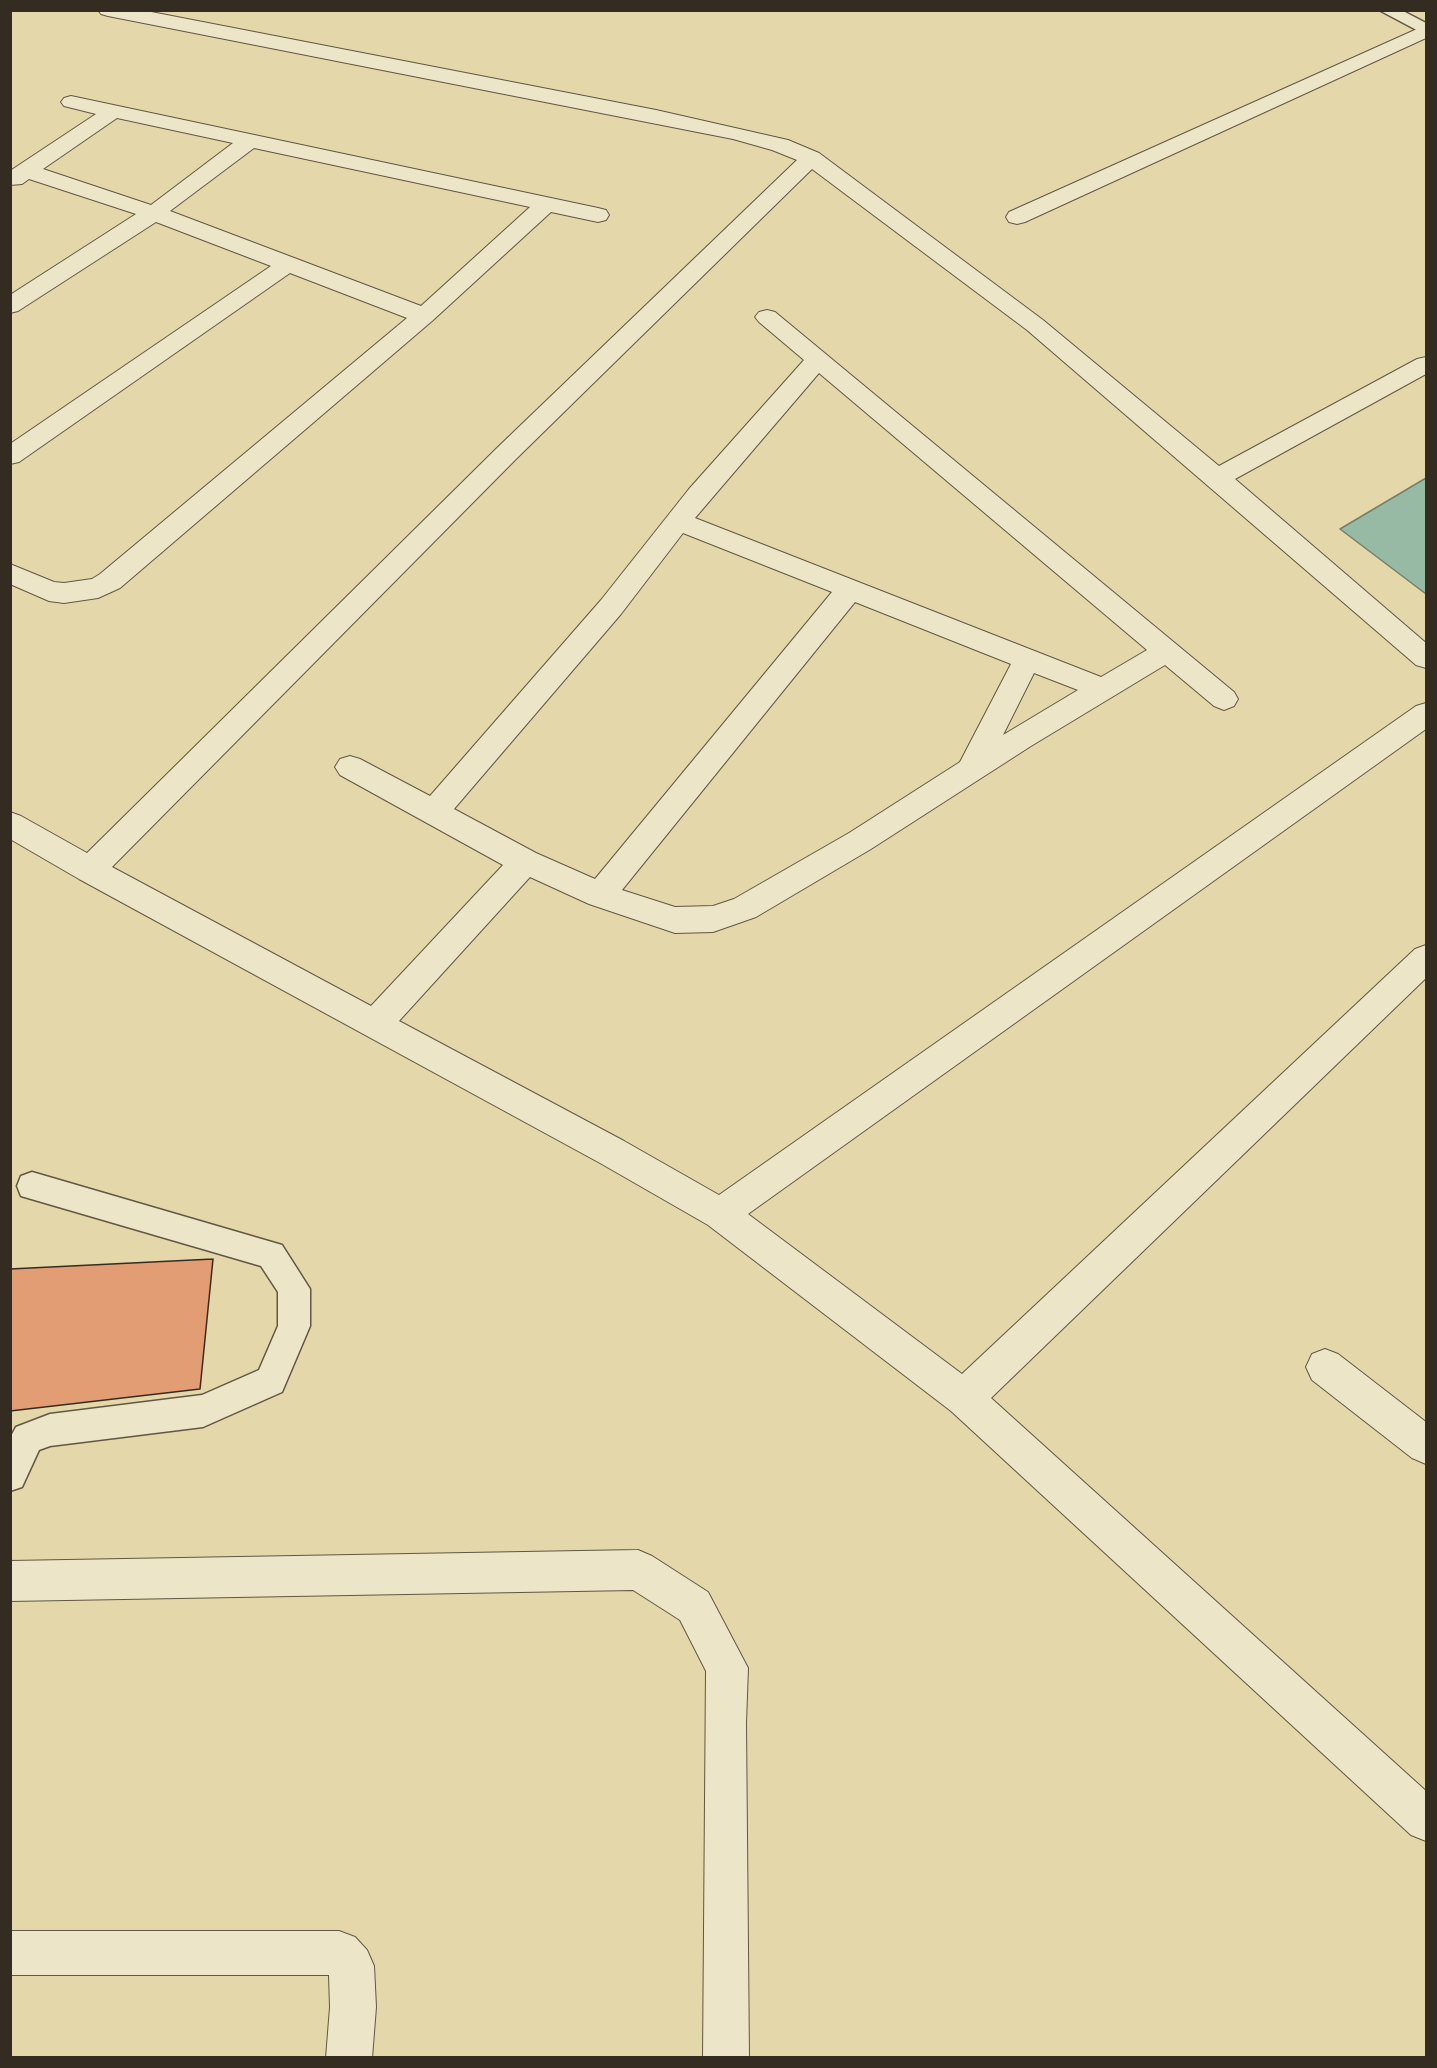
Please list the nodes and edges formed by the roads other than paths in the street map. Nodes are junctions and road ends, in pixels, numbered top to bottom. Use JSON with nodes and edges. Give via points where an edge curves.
{"nodes":[{"id":1,"x":108,"y":10,"type":"edge"},
{"id":2,"x":1387,"y":10,"type":"edge"},
{"id":3,"x":1426,"y":31,"type":"edge"},
{"id":4,"x":71,"y":102,"type":"dead end"},
{"id":5,"x":114,"y":111,"type":"junction"},
{"id":6,"x":251,"y":140,"type":"junction"},
{"id":7,"x":812,"y":158,"type":"junction"},
{"id":8,"x":19,"y":176,"type":"edge"},
{"id":9,"x":546,"y":204,"type":"junction"},
{"id":10,"x":154,"y":213,"type":"junction"},
{"id":11,"x":598,"y":215,"type":"dead end"},
{"id":12,"x":1017,"y":218,"type":"dead end"},
{"id":13,"x":287,"y":265,"type":"junction"},
{"id":14,"x":10,"y":306,"type":"edge"},
{"id":15,"x":424,"y":316,"type":"junction"},
{"id":16,"x":767,"y":317,"type":"dead end"},
{"id":17,"x":817,"y":361,"type":"junction"},
{"id":18,"x":1426,"y":364,"type":"edge"},
{"id":19,"x":10,"y":456,"type":"edge"},
{"id":20,"x":1217,"y":478,"type":"junction"},
{"id":21,"x":678,"y":521,"type":"junction"},
{"id":22,"x":10,"y":573,"type":"edge"},
{"id":23,"x":850,"y":589,"type":"junction"},
{"id":24,"x":1167,"y":651,"type":"junction"},
{"id":25,"x":1426,"y":658,"type":"edge"},
{"id":26,"x":1027,"y":659,"type":"junction"},
{"id":27,"x":1103,"y":689,"type":"junction"},
{"id":28,"x":1224,"y":699,"type":"dead end"},
{"id":29,"x":1426,"y":714,"type":"edge"},
{"id":30,"x":350,"y":767,"type":"dead end"},
{"id":31,"x":971,"y":770,"type":"junction"},
{"id":32,"x":434,"y":812,"type":"junction"},
{"id":33,"x":10,"y":825,"type":"edge"},
{"id":34,"x":525,"y":862,"type":"junction"},
{"id":35,"x":90,"y":870,"type":"junction"},
{"id":36,"x":600,"y":895,"type":"junction"},
{"id":37,"x":1426,"y":958,"type":"edge"},
{"id":38,"x":375,"y":1024,"type":"junction"},
{"id":39,"x":32,"y":1186,"type":"dead end"},
{"id":40,"x":720,"y":1214,"type":"junction"},
{"id":41,"x":1325,"y":1367,"type":"dead end"},
{"id":42,"x":964,"y":1398,"type":"junction"},
{"id":43,"x":1426,"y":1444,"type":"edge"},
{"id":44,"x":10,"y":1475,"type":"edge"},
{"id":45,"x":10,"y":1581,"type":"edge"},
{"id":46,"x":1426,"y":1820,"type":"edge"},
{"id":47,"x":10,"y":1953,"type":"edge"},
{"id":48,"x":349,"y":2058,"type":"edge"},
{"id":49,"x":726,"y":2058,"type":"edge"}],
"edges":[{"from":1,"to":7,"type":"street","via":[[656,116],[747,136]]},
{"from":2,"to":3,"type":"lane"},
{"from":3,"to":12,"type":"street"},
{"from":4,"to":5,"type":"street"},
{"from":5,"to":6,"type":"street"},
{"from":5,"to":8,"type":"street"},
{"from":6,"to":9,"type":"street"},
{"from":6,"to":10,"type":"street"},
{"from":7,"to":20,"type":"street","via":[[1035,326]]},
{"from":7,"to":35,"type":"street","via":[[507,453]]},
{"from":8,"to":10,"type":"street"},
{"from":9,"to":11,"type":"street"},
{"from":9,"to":15,"type":"street"},
{"from":10,"to":13,"type":"street"},
{"from":10,"to":14,"type":"street"},
{"from":13,"to":15,"type":"street"},
{"from":13,"to":19,"type":"street"},
{"from":15,"to":22,"type":"street","via":[[110,581],[98,588],[64,593],[49,591]]},
{"from":16,"to":17,"type":"street"},
{"from":17,"to":21,"type":"street"},
{"from":17,"to":24,"type":"street"},
{"from":18,"to":20,"type":"street"},
{"from":20,"to":25,"type":"street"},
{"from":21,"to":23,"type":"street"},
{"from":21,"to":32,"type":"street","via":[[611,607]]},
{"from":23,"to":26,"type":"street"},
{"from":23,"to":36,"type":"street"},
{"from":24,"to":27,"type":"street"},
{"from":24,"to":28,"type":"street"},
{"from":26,"to":27,"type":"street"},
{"from":26,"to":31,"type":"street"},
{"from":27,"to":31,"type":"street"},
{"from":29,"to":40,"type":"street"},
{"from":30,"to":32,"type":"street"},
{"from":31,"to":36,"type":"street","via":[[745,908],[713,919],[675,920]]},
{"from":32,"to":34,"type":"street"},
{"from":33,"to":35,"type":"street"},
{"from":34,"to":36,"type":"street"},
{"from":34,"to":38,"type":"street"},
{"from":35,"to":38,"type":"street"},
{"from":37,"to":42,"type":"street"},
{"from":38,"to":40,"type":"street"},
{"from":39,"to":44,"type":"lane","via":[[271,1255],[294,1289],[294,1326],[271,1381],[203,1411],[50,1430],[28,1438]]},
{"from":40,"to":42,"type":"street"},
{"from":41,"to":43,"type":"street"},
{"from":42,"to":46,"type":"street"},
{"from":45,"to":49,"type":"street","via":[[638,1570],[694,1606],[727,1668]]},
{"from":47,"to":48,"type":"street","via":[[339,1953],[351,1966]]}]}
